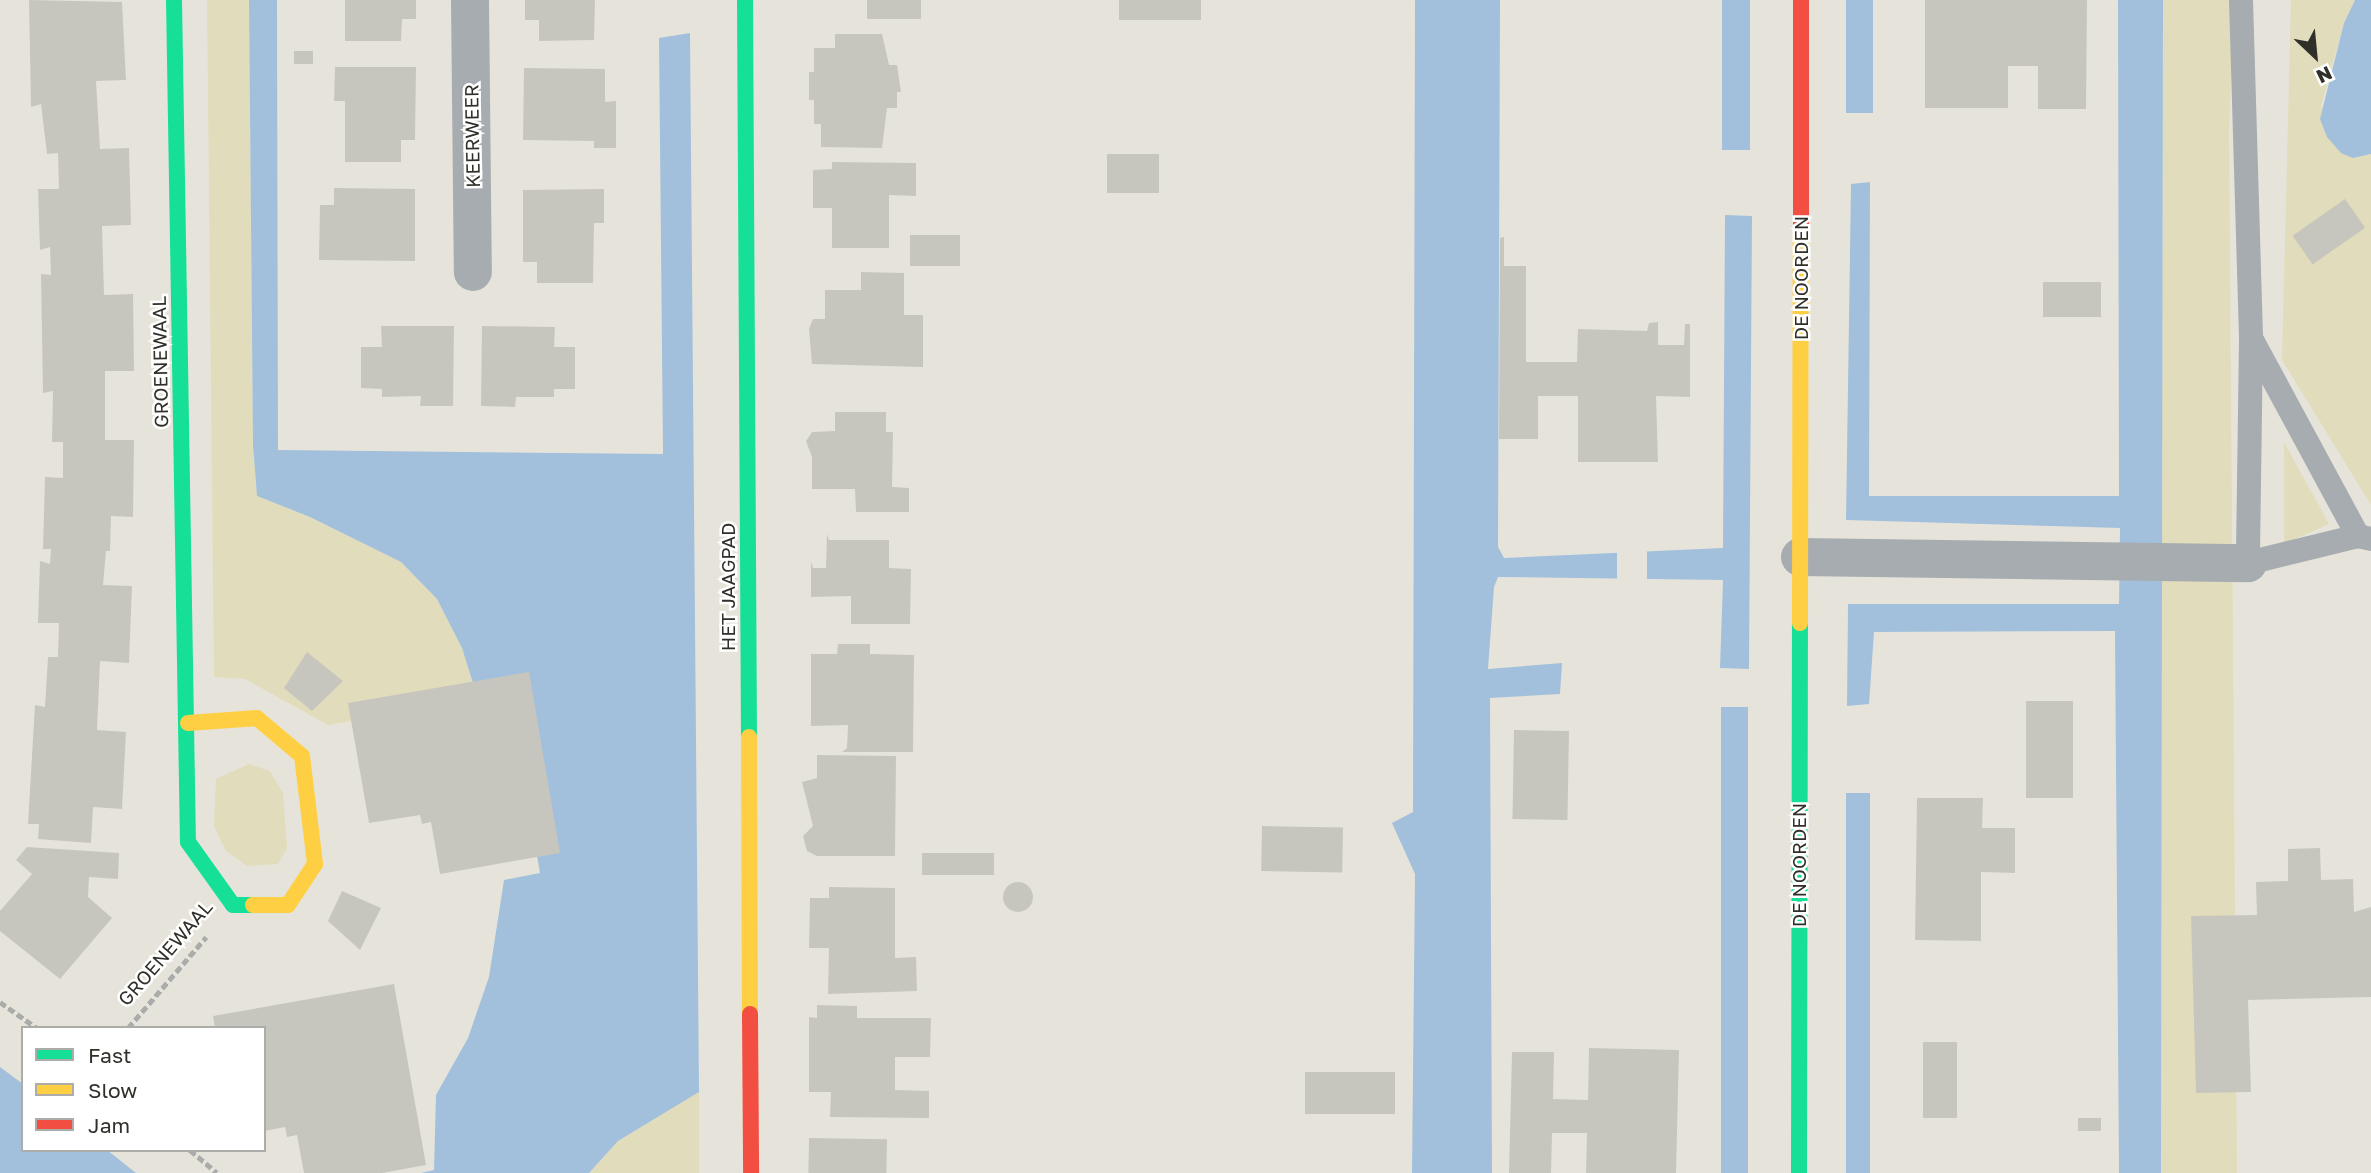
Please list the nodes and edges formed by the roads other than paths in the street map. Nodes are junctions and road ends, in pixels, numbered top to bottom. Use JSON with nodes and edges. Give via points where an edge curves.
{"nodes":[{"id":1,"x":174,"y":0,"type":"edge"},
{"id":2,"x":470,"y":0,"type":"edge"},
{"id":3,"x":745,"y":0,"type":"edge"},
{"id":4,"x":1801,"y":0,"type":"edge"},
{"id":5,"x":2241,"y":0,"type":"edge"},
{"id":6,"x":473,"y":272,"type":"dead end"},
{"id":7,"x":2251,"y":340,"type":"junction"},
{"id":8,"x":2365,"y":538,"type":"edge"},
{"id":9,"x":1800,"y":557,"type":"junction"},
{"id":10,"x":2248,"y":563,"type":"junction"},
{"id":11,"x":188,"y":723,"type":"junction"},
{"id":12,"x":751,"y":1173,"type":"edge"},
{"id":13,"x":1799,"y":1173,"type":"edge"}],
"edges":[{"from":1,"to":11,"type":"street","name":"GROENEWAAL"},
{"from":2,"to":6,"type":"street","name":"KEERWEER"},
{"from":3,"to":12,"type":"street","name":"HET JAAGPAD"},
{"from":4,"to":9,"type":"street","name":"DE NOORDEN"},
{"from":5,"to":7,"type":"lane"},
{"from":7,"to":8,"type":"lane"},
{"from":7,"to":10,"type":"lane"},
{"from":8,"to":10,"type":"lane"},
{"from":9,"to":10,"type":"street"},
{"from":9,"to":13,"type":"street","name":"DE NOORDEN"},
{"from":11,"to":11,"type":"street","name":"GROENEWAAL","via":[[257,718],[302,757],[315,864],[288,905],[233,905],[188,842]]}]}
